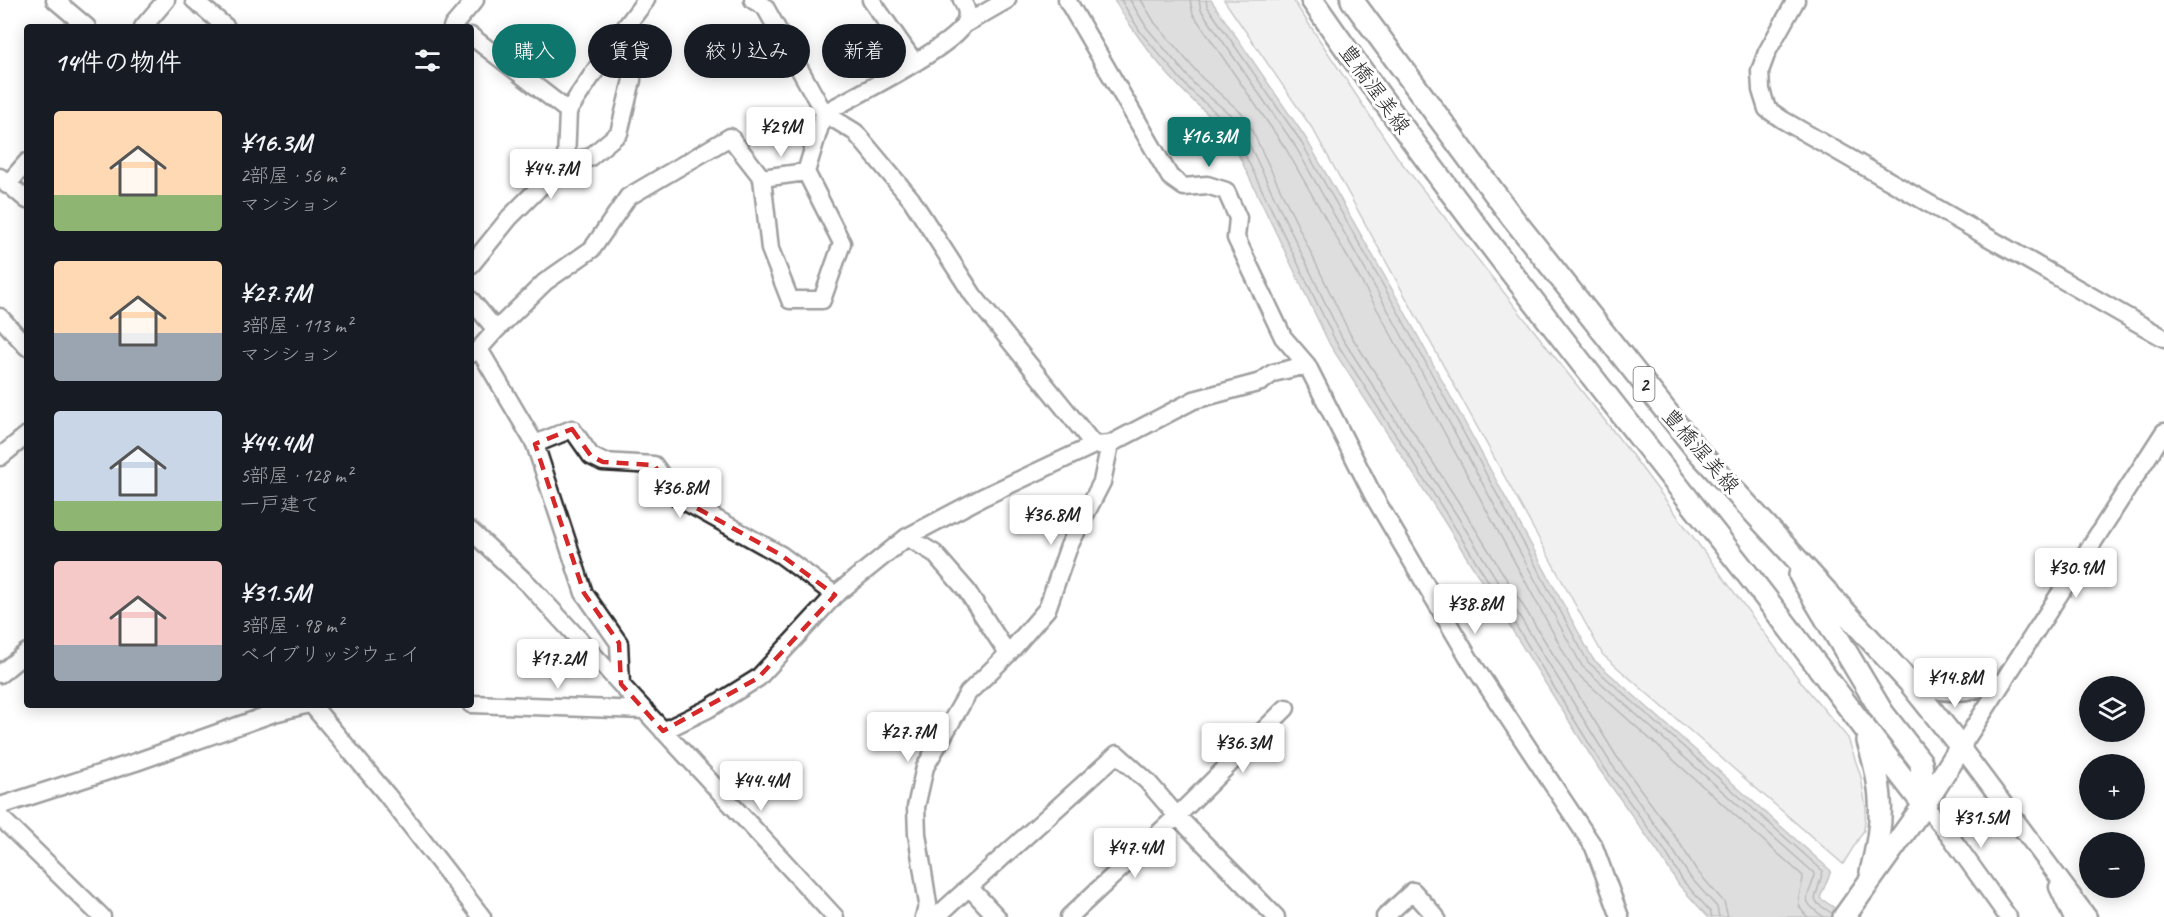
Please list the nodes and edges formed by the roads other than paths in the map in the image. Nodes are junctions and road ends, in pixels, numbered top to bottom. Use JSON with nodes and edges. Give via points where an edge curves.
{"nodes":[{"id":1,"x":55,"y":0,"type":"edge"},
{"id":2,"x":166,"y":0,"type":"edge"},
{"id":3,"x":194,"y":0,"type":"edge"},
{"id":4,"x":475,"y":0,"type":"edge"},
{"id":5,"x":646,"y":0,"type":"edge"},
{"id":6,"x":753,"y":0,"type":"edge"},
{"id":7,"x":871,"y":0,"type":"edge"},
{"id":8,"x":963,"y":0,"type":"edge"},
{"id":9,"x":1006,"y":0,"type":"edge"},
{"id":10,"x":1067,"y":0,"type":"edge"},
{"id":11,"x":1312,"y":0,"type":"edge"},
{"id":12,"x":1324,"y":0,"type":"edge"},
{"id":13,"x":1352,"y":0,"type":"edge"},
{"id":14,"x":1796,"y":0,"type":"edge"},
{"id":15,"x":83,"y":24,"type":"edge"},
{"id":16,"x":146,"y":24,"type":"edge"},
{"id":17,"x":222,"y":24,"type":"edge"},
{"id":18,"x":457,"y":24,"type":"edge"},
{"id":19,"x":628,"y":24,"type":"edge"},
{"id":20,"x":965,"y":24,"type":"junction"},
{"id":21,"x":474,"y":38,"type":"edge"},
{"id":22,"x":915,"y":63,"type":"junction"},
{"id":23,"x":590,"y":78,"type":"edge"},
{"id":24,"x":632,"y":78,"type":"edge"},
{"id":25,"x":568,"y":111,"type":"junction"},
{"id":26,"x":824,"y":113,"type":"junction"},
{"id":27,"x":1393,"y":115,"type":"junction"},
{"id":28,"x":566,"y":161,"type":"junction"},
{"id":29,"x":24,"y":164,"type":"edge"},
{"id":30,"x":806,"y":172,"type":"junction"},
{"id":31,"x":762,"y":178,"type":"junction"},
{"id":32,"x":4,"y":181,"type":"edge"},
{"id":33,"x":24,"y":198,"type":"edge"},
{"id":34,"x":474,"y":261,"type":"edge"},
{"id":35,"x":474,"y":304,"type":"edge"},
{"id":36,"x":0,"y":317,"type":"edge"},
{"id":37,"x":496,"y":330,"type":"junction"},
{"id":38,"x":2164,"y":338,"type":"edge"},
{"id":39,"x":24,"y":344,"type":"edge"},
{"id":40,"x":475,"y":351,"type":"edge"},
{"id":41,"x":1307,"y":365,"type":"junction"},
{"id":42,"x":2164,"y":432,"type":"edge"},
{"id":43,"x":24,"y":437,"type":"edge"},
{"id":44,"x":535,"y":444,"type":"junction"},
{"id":45,"x":1102,"y":444,"type":"junction"},
{"id":46,"x":0,"y":457,"type":"edge"},
{"id":47,"x":474,"y":534,"type":"edge"},
{"id":48,"x":907,"y":537,"type":"junction"},
{"id":49,"x":1780,"y":541,"type":"junction"},
{"id":50,"x":835,"y":595,"type":"junction"},
{"id":51,"x":24,"y":654,"type":"edge"},
{"id":52,"x":1008,"y":654,"type":"junction"},
{"id":53,"x":0,"y":674,"type":"edge"},
{"id":54,"x":1909,"y":682,"type":"junction"},
{"id":55,"x":2002,"y":682,"type":"junction"},
{"id":56,"x":621,"y":684,"type":"junction"},
{"id":57,"x":474,"y":704,"type":"edge"},
{"id":58,"x":293,"y":708,"type":"edge"},
{"id":59,"x":314,"y":708,"type":"edge"},
{"id":60,"x":1286,"y":708,"type":"dead end"},
{"id":61,"x":645,"y":710,"type":"junction"},
{"id":62,"x":1864,"y":729,"type":"junction"},
{"id":63,"x":663,"y":731,"type":"junction"},
{"id":64,"x":1961,"y":747,"type":"junction"},
{"id":65,"x":1924,"y":805,"type":"junction"},
{"id":66,"x":0,"y":806,"type":"edge"},
{"id":67,"x":1177,"y":816,"type":"junction"},
{"id":68,"x":0,"y":817,"type":"edge"},
{"id":69,"x":2048,"y":864,"type":"junction"},
{"id":70,"x":1868,"y":884,"type":"junction"},
{"id":71,"x":969,"y":887,"type":"junction"},
{"id":72,"x":1845,"y":916,"type":"edge"},
{"id":73,"x":102,"y":917,"type":"edge"},
{"id":74,"x":482,"y":917,"type":"edge"},
{"id":75,"x":835,"y":917,"type":"edge"},
{"id":76,"x":924,"y":917,"type":"edge"},
{"id":77,"x":936,"y":917,"type":"edge"},
{"id":78,"x":997,"y":917,"type":"edge"},
{"id":79,"x":1069,"y":917,"type":"edge"},
{"id":80,"x":1276,"y":917,"type":"edge"},
{"id":81,"x":1384,"y":917,"type":"edge"},
{"id":82,"x":1436,"y":917,"type":"edge"},
{"id":83,"x":1620,"y":917,"type":"edge"},
{"id":84,"x":2008,"y":917,"type":"edge"},
{"id":85,"x":2072,"y":917,"type":"edge"},
{"id":86,"x":2088,"y":917,"type":"edge"}],
"edges":[{"from":1,"to":15,"type":"street"},
{"from":2,"to":16,"type":"street"},
{"from":3,"to":17,"type":"street"},
{"from":4,"to":18,"type":"street"},
{"from":5,"to":19,"type":"street"},
{"from":6,"to":26,"type":"street","via":[[765,7]]},
{"from":7,"to":22,"type":"street"},
{"from":8,"to":20,"type":"street","via":[[968,11]]},
{"from":9,"to":20,"type":"street"},
{"from":10,"to":41,"type":"street","via":[[1170,177],[1184,187],[1207,185],[1226,191],[1238,218],[1236,238],[1283,337]]},
{"from":11,"to":27,"type":"main road","name":"豊橋渥美線","number":"2"},
{"from":12,"to":27,"type":"street","via":[[1363,59]]},
{"from":13,"to":49,"type":"main road","name":"豊橋渥美線","number":"2","via":[[1505,208],[1696,449]]},
{"from":14,"to":38,"type":"street","via":[[1760,71],[1767,109]]},
{"from":20,"to":22,"type":"street"},
{"from":21,"to":25,"type":"street"},
{"from":22,"to":26,"type":"street"},
{"from":23,"to":25,"type":"street"},
{"from":24,"to":28,"type":"street","via":[[619,133],[589,158]]},
{"from":25,"to":28,"type":"street"},
{"from":26,"to":30,"type":"street"},
{"from":26,"to":45,"type":"street","via":[[855,132],[912,199],[974,295]]},
{"from":27,"to":62,"type":"main road","name":"豊橋渥美線","number":"2"},
{"from":28,"to":34,"type":"street","via":[[510,217]]},
{"from":29,"to":32,"type":"street"},
{"from":30,"to":31,"type":"street"},
{"from":30,"to":31,"type":"street","via":[[842,243],[822,300],[790,300],[770,249]]},
{"from":31,"to":37,"type":"street","via":[[730,137],[670,171],[628,197],[592,249],[545,282]]},
{"from":32,"to":33,"type":"street"},
{"from":35,"to":37,"type":"street"},
{"from":36,"to":39,"type":"street"},
{"from":37,"to":40,"type":"street"},
{"from":40,"to":44,"type":"street"},
{"from":41,"to":45,"type":"street","via":[[1194,400]]},
{"from":41,"to":83,"type":"street","via":[[1373,495],[1470,660],[1594,847]]},
{"from":42,"to":55,"type":"street"},
{"from":43,"to":46,"type":"street"},
{"from":44,"to":50,"type":"street","via":[[572,429],[591,456],[603,462],[654,465],[676,497],[781,555]]},
{"from":44,"to":56,"type":"street","via":[[584,593],[619,644]]},
{"from":45,"to":48,"type":"street","via":[[983,497]]},
{"from":45,"to":52,"type":"street","via":[[1102,482],[1070,546],[1047,609]]},
{"from":47,"to":56,"type":"street","via":[[530,586]]},
{"from":48,"to":50,"type":"street"},
{"from":48,"to":52,"type":"street","via":[[934,553],[967,591]]},
{"from":49,"to":54,"type":"main road","name":"豊橋渥美線","number":"2"},
{"from":49,"to":65,"type":"main road","via":[[1882,712],[1921,762]]},
{"from":50,"to":63,"type":"street","via":[[758,678]]},
{"from":51,"to":53,"type":"street"},
{"from":52,"to":76,"type":"street","via":[[968,693],[925,767],[916,807],[916,834],[928,904]]},
{"from":54,"to":55,"type":"street","via":[[1930,691],[1952,692],[1974,692]]},
{"from":54,"to":64,"type":"main road","name":"豊橋渥美線","number":"2"},
{"from":55,"to":64,"type":"street"},
{"from":56,"to":61,"type":"street"},
{"from":57,"to":61,"type":"street"},
{"from":58,"to":66,"type":"street"},
{"from":59,"to":74,"type":"street"},
{"from":60,"to":67,"type":"street"},
{"from":61,"to":63,"type":"street"},
{"from":62,"to":65,"type":"main road","name":"豊橋渥美線","number":"2"},
{"from":62,"to":70,"type":"main road","via":[[1875,765],[1881,809]]},
{"from":63,"to":75,"type":"street"},
{"from":64,"to":65,"type":"main road"},
{"from":64,"to":69,"type":"street"},
{"from":65,"to":70,"type":"main road"},
{"from":65,"to":84,"type":"street"},
{"from":67,"to":71,"type":"street","via":[[1117,754]]},
{"from":67,"to":79,"type":"street"},
{"from":67,"to":80,"type":"street"},
{"from":68,"to":73,"type":"street"},
{"from":69,"to":85,"type":"street"},
{"from":69,"to":86,"type":"street"},
{"from":70,"to":72,"type":"main road"},
{"from":71,"to":77,"type":"street"},
{"from":71,"to":78,"type":"street"},
{"from":81,"to":82,"type":"street","via":[[1413,891]]}]}
